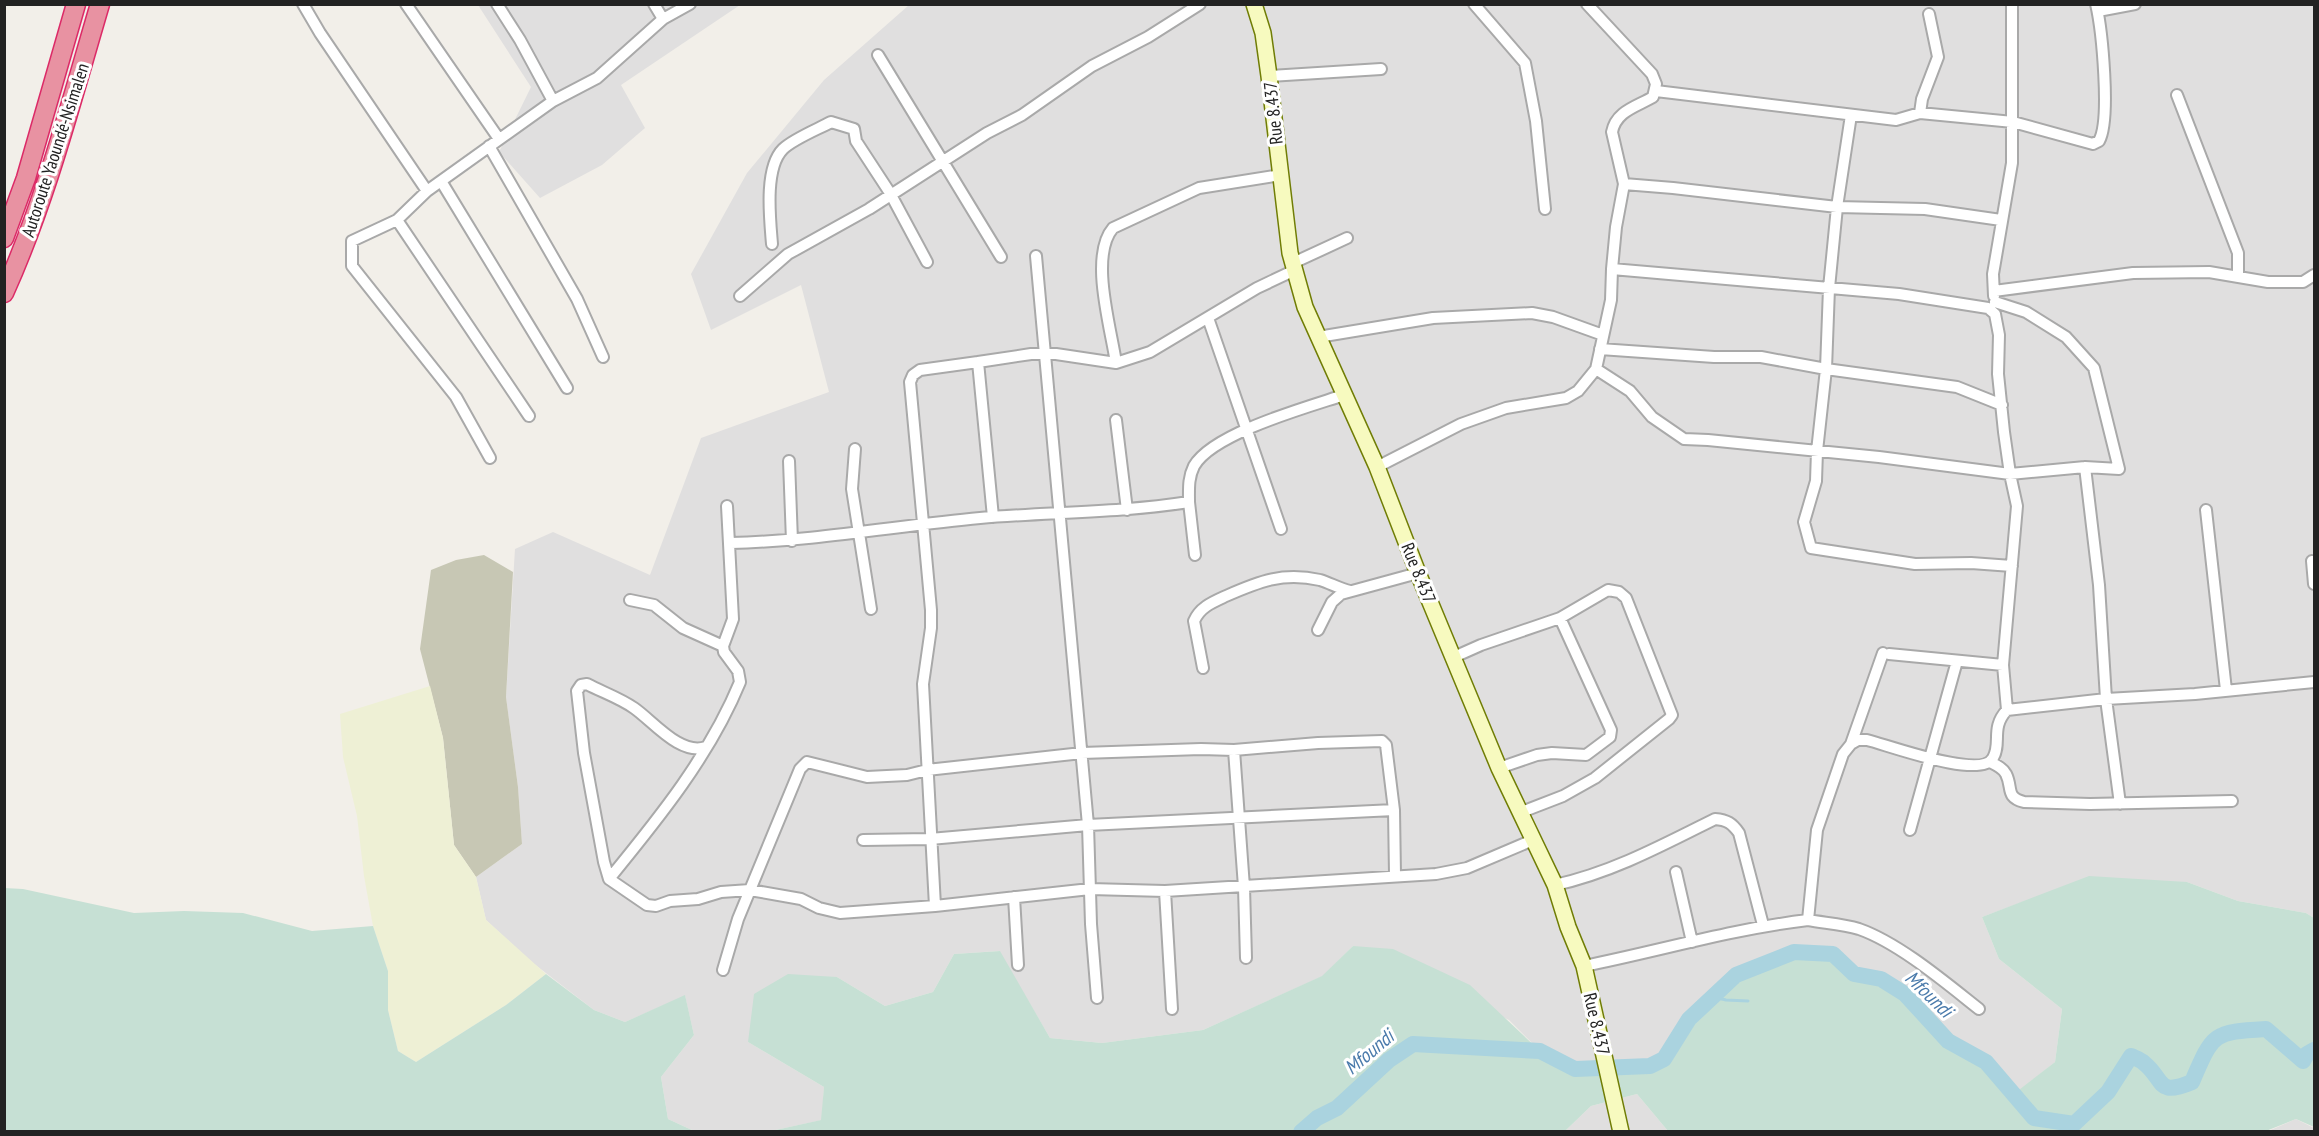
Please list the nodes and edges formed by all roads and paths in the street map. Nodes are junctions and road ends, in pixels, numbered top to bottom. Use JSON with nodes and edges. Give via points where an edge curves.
{"nodes":[{"id":1,"x":76,"y":4,"type":"edge"},
{"id":2,"x":100,"y":4,"type":"edge"},
{"id":3,"x":303,"y":4,"type":"edge"},
{"id":4,"x":406,"y":4,"type":"edge"},
{"id":5,"x":496,"y":4,"type":"edge"},
{"id":6,"x":654,"y":4,"type":"edge"},
{"id":7,"x":690,"y":4,"type":"edge"},
{"id":8,"x":1200,"y":4,"type":"edge"},
{"id":9,"x":1254,"y":4,"type":"edge"},
{"id":10,"x":1474,"y":4,"type":"edge"},
{"id":11,"x":1587,"y":4,"type":"edge"},
{"id":12,"x":2012,"y":4,"type":"edge"},
{"id":13,"x":2135,"y":4,"type":"edge"},
{"id":14,"x":2097,"y":8,"type":"edge"},
{"id":15,"x":1929,"y":14,"type":"dead end"},
{"id":16,"x":663,"y":19,"type":"junction"},
{"id":17,"x":878,"y":55,"type":"dead end"},
{"id":18,"x":1381,"y":69,"type":"dead end"},
{"id":19,"x":1269,"y":76,"type":"junction"},
{"id":20,"x":1656,"y":91,"type":"junction"},
{"id":21,"x":2176,"y":95,"type":"dead end"},
{"id":22,"x":554,"y":100,"type":"junction"},
{"id":23,"x":1920,"y":113,"type":"junction"},
{"id":24,"x":1851,"y":115,"type":"junction"},
{"id":25,"x":2013,"y":122,"type":"junction"},
{"id":26,"x":499,"y":139,"type":"junction"},
{"id":27,"x":489,"y":146,"type":"junction"},
{"id":28,"x":942,"y":162,"type":"junction"},
{"id":29,"x":1281,"y":175,"type":"junction"},
{"id":30,"x":441,"y":181,"type":"junction"},
{"id":31,"x":1624,"y":184,"type":"junction"},
{"id":32,"x":426,"y":191,"type":"junction"},
{"id":33,"x":890,"y":193,"type":"junction"},
{"id":34,"x":1837,"y":207,"type":"junction"},
{"id":35,"x":1545,"y":209,"type":"dead end"},
{"id":36,"x":397,"y":220,"type":"junction"},
{"id":37,"x":2001,"y":220,"type":"junction"},
{"id":38,"x":4,"y":238,"type":"edge"},
{"id":39,"x":1347,"y":238,"type":"dead end"},
{"id":40,"x":772,"y":244,"type":"dead end"},
{"id":41,"x":1001,"y":256,"type":"dead end"},
{"id":42,"x":1036,"y":256,"type":"dead end"},
{"id":43,"x":927,"y":262,"type":"dead end"},
{"id":44,"x":1294,"y":266,"type":"junction"},
{"id":45,"x":1612,"y":269,"type":"junction"},
{"id":46,"x":2314,"y":274,"type":"edge"},
{"id":47,"x":2238,"y":277,"type":"junction"},
{"id":48,"x":1829,"y":288,"type":"junction"},
{"id":49,"x":4,"y":293,"type":"edge"},
{"id":50,"x":740,"y":296,"type":"dead end"},
{"id":51,"x":1994,"y":297,"type":"junction"},
{"id":52,"x":1995,"y":314,"type":"junction"},
{"id":53,"x":1208,"y":318,"type":"junction"},
{"id":54,"x":1603,"y":335,"type":"junction"},
{"id":55,"x":1318,"y":337,"type":"junction"},
{"id":56,"x":1600,"y":349,"type":"junction"},
{"id":57,"x":1044,"y":354,"type":"junction"},
{"id":58,"x":603,"y":357,"type":"dead end"},
{"id":59,"x":978,"y":362,"type":"junction"},
{"id":60,"x":1116,"y":363,"type":"junction"},
{"id":61,"x":1596,"y":369,"type":"junction"},
{"id":62,"x":1826,"y":369,"type":"junction"},
{"id":63,"x":567,"y":388,"type":"dead end"},
{"id":64,"x":1344,"y":395,"type":"junction"},
{"id":65,"x":2002,"y":405,"type":"junction"},
{"id":66,"x":529,"y":416,"type":"dead end"},
{"id":67,"x":1116,"y":420,"type":"dead end"},
{"id":68,"x":1248,"y":429,"type":"junction"},
{"id":69,"x":855,"y":450,"type":"dead end"},
{"id":70,"x":1817,"y":451,"type":"junction"},
{"id":71,"x":490,"y":458,"type":"dead end"},
{"id":72,"x":789,"y":461,"type":"dead end"},
{"id":73,"x":1377,"y":466,"type":"junction"},
{"id":74,"x":2085,"y":467,"type":"junction"},
{"id":75,"x":2010,"y":474,"type":"junction"},
{"id":76,"x":1189,"y":502,"type":"junction"},
{"id":77,"x":727,"y":506,"type":"dead end"},
{"id":78,"x":1127,"y":510,"type":"junction"},
{"id":79,"x":2206,"y":510,"type":"dead end"},
{"id":80,"x":1059,"y":515,"type":"junction"},
{"id":81,"x":993,"y":517,"type":"junction"},
{"id":82,"x":924,"y":524,"type":"junction"},
{"id":83,"x":1281,"y":529,"type":"dead end"},
{"id":84,"x":859,"y":533,"type":"junction"},
{"id":85,"x":792,"y":541,"type":"junction"},
{"id":86,"x":731,"y":543,"type":"junction"},
{"id":87,"x":1195,"y":555,"type":"dead end"},
{"id":88,"x":2312,"y":561,"type":"dead end"},
{"id":89,"x":2012,"y":566,"type":"junction"},
{"id":90,"x":1418,"y":573,"type":"junction"},
{"id":91,"x":2314,"y":584,"type":"edge"},
{"id":92,"x":1350,"y":591,"type":"junction"},
{"id":93,"x":630,"y":600,"type":"dead end"},
{"id":94,"x":871,"y":609,"type":"dead end"},
{"id":95,"x":1560,"y":618,"type":"junction"},
{"id":96,"x":1318,"y":630,"type":"dead end"},
{"id":97,"x":723,"y":646,"type":"junction"},
{"id":98,"x":1454,"y":657,"type":"junction"},
{"id":99,"x":1957,"y":660,"type":"junction"},
{"id":100,"x":2003,"y":665,"type":"junction"},
{"id":101,"x":1203,"y":668,"type":"dead end"},
{"id":102,"x":2314,"y":682,"type":"edge"},
{"id":103,"x":2226,"y":690,"type":"junction"},
{"id":104,"x":2106,"y":699,"type":"junction"},
{"id":105,"x":2007,"y":710,"type":"junction"},
{"id":106,"x":1851,"y":744,"type":"junction"},
{"id":107,"x":706,"y":747,"type":"junction"},
{"id":108,"x":1234,"y":750,"type":"junction"},
{"id":109,"x":1082,"y":753,"type":"junction"},
{"id":110,"x":1930,"y":759,"type":"junction"},
{"id":111,"x":1990,"y":762,"type":"junction"},
{"id":112,"x":1499,"y":768,"type":"junction"},
{"id":113,"x":927,"y":770,"type":"junction"},
{"id":114,"x":2232,"y":801,"type":"dead end"},
{"id":115,"x":2120,"y":804,"type":"junction"},
{"id":116,"x":1394,"y":810,"type":"junction"},
{"id":117,"x":1518,"y":813,"type":"junction"},
{"id":118,"x":1240,"y":817,"type":"junction"},
{"id":119,"x":1088,"y":825,"type":"junction"},
{"id":120,"x":1910,"y":830,"type":"dead end"},
{"id":121,"x":930,"y":839,"type":"junction"},
{"id":122,"x":863,"y":840,"type":"dead end"},
{"id":123,"x":1533,"y":840,"type":"junction"},
{"id":124,"x":1676,"y":872,"type":"dead end"},
{"id":125,"x":1395,"y":875,"type":"junction"},
{"id":126,"x":609,"y":879,"type":"junction"},
{"id":127,"x":1555,"y":885,"type":"junction"},
{"id":128,"x":1244,"y":887,"type":"junction"},
{"id":129,"x":1090,"y":889,"type":"junction"},
{"id":130,"x":750,"y":890,"type":"junction"},
{"id":131,"x":1165,"y":891,"type":"junction"},
{"id":132,"x":1014,"y":897,"type":"junction"},
{"id":133,"x":935,"y":906,"type":"junction"},
{"id":134,"x":1808,"y":920,"type":"junction"},
{"id":135,"x":1763,"y":925,"type":"junction"},
{"id":136,"x":1692,"y":942,"type":"junction"},
{"id":137,"x":1246,"y":958,"type":"dead end"},
{"id":138,"x":1018,"y":965,"type":"dead end"},
{"id":139,"x":1584,"y":966,"type":"junction"},
{"id":140,"x":723,"y":970,"type":"dead end"},
{"id":141,"x":1097,"y":998,"type":"dead end"},
{"id":142,"x":1172,"y":1009,"type":"dead end"},
{"id":143,"x":1979,"y":1009,"type":"dead end"},
{"id":144,"x":1621,"y":1131,"type":"edge"}],
"edges":[{"from":1,"to":38,"type":"highway","name":"Autoroute Yaoundé-Nsimalen","via":[[26,178]]},
{"from":2,"to":49,"type":"highway","name":"Autoroute Yaoundé-Nsimalen","via":[[56,156]]},
{"from":3,"to":32,"type":"street"},
{"from":4,"to":26,"type":"street"},
{"from":5,"to":22,"type":"street"},
{"from":6,"to":16,"type":"street"},
{"from":7,"to":16,"type":"street"},
{"from":8,"to":28,"type":"street","via":[[1092,66],[1022,115]]},
{"from":9,"to":19,"type":"main road","name":"Rue 8.437"},
{"from":10,"to":35,"type":"street","via":[[1525,63],[1536,121]]},
{"from":11,"to":20,"type":"street","via":[[1652,74]]},
{"from":12,"to":25,"type":"street"},
{"from":13,"to":14,"type":"street"},
{"from":14,"to":25,"type":"street","via":[[2104,50],[2104,128],[2099,141],[2093,144]]},
{"from":15,"to":23,"type":"street","via":[[1938,57]]},
{"from":16,"to":22,"type":"street","via":[[597,78]]},
{"from":17,"to":28,"type":"street"},
{"from":18,"to":19,"type":"street"},
{"from":19,"to":29,"type":"main road","name":"Rue 8.437"},
{"from":20,"to":24,"type":"street"},
{"from":20,"to":31,"type":"street","via":[[1653,98],[1619,114],[1613,123],[1611,132]]},
{"from":21,"to":47,"type":"street","via":[[2238,253]]},
{"from":22,"to":26,"type":"street"},
{"from":23,"to":24,"type":"street","via":[[1896,120]]},
{"from":23,"to":25,"type":"street"},
{"from":24,"to":34,"type":"street"},
{"from":25,"to":37,"type":"street","via":[[2012,163]]},
{"from":26,"to":27,"type":"street"},
{"from":27,"to":30,"type":"street"},
{"from":27,"to":58,"type":"street","via":[[577,299]]},
{"from":28,"to":33,"type":"street"},
{"from":28,"to":41,"type":"street"},
{"from":29,"to":44,"type":"main road","name":"Rue 8.437"},
{"from":29,"to":60,"type":"street","via":[[1199,188],[1107,234],[1102,272]]},
{"from":30,"to":32,"type":"street"},
{"from":30,"to":63,"type":"street"},
{"from":31,"to":34,"type":"street"},
{"from":31,"to":45,"type":"street"},
{"from":32,"to":36,"type":"street"},
{"from":33,"to":40,"type":"street","via":[[856,141],[854,129],[831,122],[783,148],[773,164]]},
{"from":33,"to":43,"type":"street"},
{"from":33,"to":50,"type":"street","via":[[788,254]]},
{"from":34,"to":37,"type":"street","via":[[1925,209]]},
{"from":34,"to":48,"type":"street"},
{"from":36,"to":66,"type":"street"},
{"from":36,"to":71,"type":"street","via":[[352,242],[352,266],[456,398]]},
{"from":37,"to":51,"type":"street"},
{"from":39,"to":44,"type":"street"},
{"from":42,"to":57,"type":"street"},
{"from":44,"to":53,"type":"street"},
{"from":44,"to":55,"type":"main road","name":"Rue 8.437"},
{"from":45,"to":48,"type":"street"},
{"from":45,"to":54,"type":"street","via":[[1611,300]]},
{"from":46,"to":47,"type":"street","via":[[2303,282]]},
{"from":47,"to":51,"type":"street","via":[[2209,272],[2133,273]]},
{"from":48,"to":52,"type":"street","via":[[1978,305]]},
{"from":48,"to":62,"type":"street"},
{"from":51,"to":52,"type":"street"},
{"from":51,"to":74,"type":"street","via":[[2066,337],[2094,368],[2119,469]]},
{"from":52,"to":65,"type":"street"},
{"from":53,"to":60,"type":"street","via":[[1150,352]]},
{"from":53,"to":68,"type":"street"},
{"from":54,"to":55,"type":"street","via":[[1532,313],[1433,318]]},
{"from":54,"to":56,"type":"street"},
{"from":55,"to":64,"type":"main road","name":"Rue 8.437"},
{"from":56,"to":61,"type":"street"},
{"from":56,"to":62,"type":"street","via":[[1761,357]]},
{"from":57,"to":59,"type":"street"},
{"from":57,"to":60,"type":"street"},
{"from":57,"to":80,"type":"street"},
{"from":59,"to":81,"type":"street"},
{"from":59,"to":82,"type":"street","via":[[921,370],[910,382]]},
{"from":61,"to":70,"type":"street","via":[[1630,391],[1652,417],[1684,439]]},
{"from":61,"to":73,"type":"street","via":[[1578,391],[1566,398],[1488,413]]},
{"from":62,"to":65,"type":"street","via":[[1957,387]]},
{"from":62,"to":70,"type":"street"},
{"from":64,"to":68,"type":"street"},
{"from":64,"to":73,"type":"main road","name":"Rue 8.437"},
{"from":65,"to":75,"type":"street"},
{"from":67,"to":78,"type":"street"},
{"from":68,"to":76,"type":"street","via":[[1221,443],[1195,465],[1189,480]]},
{"from":68,"to":83,"type":"street"},
{"from":69,"to":84,"type":"street","via":[[852,489]]},
{"from":70,"to":75,"type":"street"},
{"from":70,"to":89,"type":"street","via":[[1816,481],[1804,522],[1812,548],[1915,564]]},
{"from":72,"to":85,"type":"street"},
{"from":73,"to":90,"type":"main road","name":"Rue 8.437"},
{"from":74,"to":75,"type":"street"},
{"from":74,"to":104,"type":"street","via":[[2099,585]]},
{"from":75,"to":89,"type":"street","via":[[2017,506]]},
{"from":76,"to":78,"type":"street"},
{"from":76,"to":87,"type":"street"},
{"from":77,"to":86,"type":"street"},
{"from":78,"to":80,"type":"street"},
{"from":79,"to":103,"type":"street"},
{"from":80,"to":81,"type":"street"},
{"from":80,"to":109,"type":"street"},
{"from":81,"to":82,"type":"street"},
{"from":82,"to":84,"type":"street"},
{"from":82,"to":113,"type":"street","via":[[931,628],[922,684]]},
{"from":84,"to":85,"type":"street"},
{"from":84,"to":94,"type":"street"},
{"from":85,"to":86,"type":"street"},
{"from":86,"to":97,"type":"street","via":[[733,619]]},
{"from":88,"to":91,"type":"street"},
{"from":89,"to":100,"type":"street"},
{"from":90,"to":92,"type":"street"},
{"from":90,"to":98,"type":"main road","name":"Rue 8.437"},
{"from":92,"to":96,"type":"street","via":[[1332,602]]},
{"from":92,"to":101,"type":"street","via":[[1319,580],[1277,577],[1215,602],[1194,621]]},
{"from":93,"to":97,"type":"street","via":[[654,605],[683,628]]},
{"from":95,"to":98,"type":"street"},
{"from":95,"to":112,"type":"street","via":[[1611,730],[1610,737],[1586,755],[1537,755]]},
{"from":95,"to":117,"type":"street","via":[[1608,590],[1626,598],[1671,715],[1595,778],[1563,796]]},
{"from":97,"to":107,"type":"street","via":[[740,681]]},
{"from":98,"to":112,"type":"main road","name":"Rue 8.437"},
{"from":99,"to":100,"type":"street"},
{"from":99,"to":106,"type":"street","via":[[1886,653]]},
{"from":99,"to":110,"type":"street"},
{"from":100,"to":105,"type":"street"},
{"from":102,"to":103,"type":"street"},
{"from":103,"to":104,"type":"street"},
{"from":104,"to":105,"type":"street"},
{"from":104,"to":115,"type":"street"},
{"from":105,"to":111,"type":"street","via":[[1999,719],[1995,756]]},
{"from":106,"to":110,"type":"street","via":[[1867,740]]},
{"from":106,"to":134,"type":"street","via":[[1817,830]]},
{"from":107,"to":126,"type":"street","via":[[666,808]]},
{"from":107,"to":126,"type":"street","via":[[691,748],[669,737],[633,707],[587,684],[581,685],[577,691],[584,753]]},
{"from":108,"to":109,"type":"street"},
{"from":108,"to":116,"type":"street","via":[[1382,741],[1386,745]]},
{"from":108,"to":118,"type":"street"},
{"from":109,"to":113,"type":"street"},
{"from":109,"to":119,"type":"street"},
{"from":110,"to":111,"type":"street","via":[[1982,765]]},
{"from":110,"to":120,"type":"street"},
{"from":111,"to":115,"type":"street","via":[[2007,775],[2016,800]]},
{"from":112,"to":117,"type":"main road","name":"Rue 8.437"},
{"from":113,"to":121,"type":"street"},
{"from":113,"to":130,"type":"street","via":[[867,777],[803,764]]},
{"from":114,"to":115,"type":"street"},
{"from":116,"to":118,"type":"street"},
{"from":116,"to":125,"type":"street"},
{"from":117,"to":123,"type":"main road","name":"Rue 8.437"},
{"from":118,"to":119,"type":"street"},
{"from":118,"to":128,"type":"street"},
{"from":119,"to":121,"type":"street"},
{"from":119,"to":129,"type":"street"},
{"from":121,"to":122,"type":"street"},
{"from":121,"to":133,"type":"street"},
{"from":123,"to":125,"type":"street","via":[[1467,868]]},
{"from":123,"to":127,"type":"main road","name":"Rue 8.437"},
{"from":124,"to":136,"type":"street"},
{"from":125,"to":128,"type":"street"},
{"from":126,"to":130,"type":"street","via":[[647,905],[656,906],[720,892]]},
{"from":127,"to":135,"type":"street","via":[[1643,855],[1714,819],[1726,820],[1739,833]]},
{"from":127,"to":139,"type":"main road","name":"Rue 8.437"},
{"from":128,"to":131,"type":"street"},
{"from":128,"to":137,"type":"street"},
{"from":129,"to":131,"type":"street"},
{"from":129,"to":132,"type":"street"},
{"from":129,"to":141,"type":"street"},
{"from":130,"to":133,"type":"street","via":[[801,898],[840,913]]},
{"from":130,"to":140,"type":"street"},
{"from":131,"to":142,"type":"street"},
{"from":132,"to":133,"type":"street"},
{"from":132,"to":138,"type":"street"},
{"from":134,"to":135,"type":"street"},
{"from":134,"to":143,"type":"street","via":[[1858,929],[1874,936],[1921,964]]},
{"from":135,"to":136,"type":"street"},
{"from":136,"to":139,"type":"street"},
{"from":139,"to":144,"type":"main road","name":"Rue 8.437"}]}
